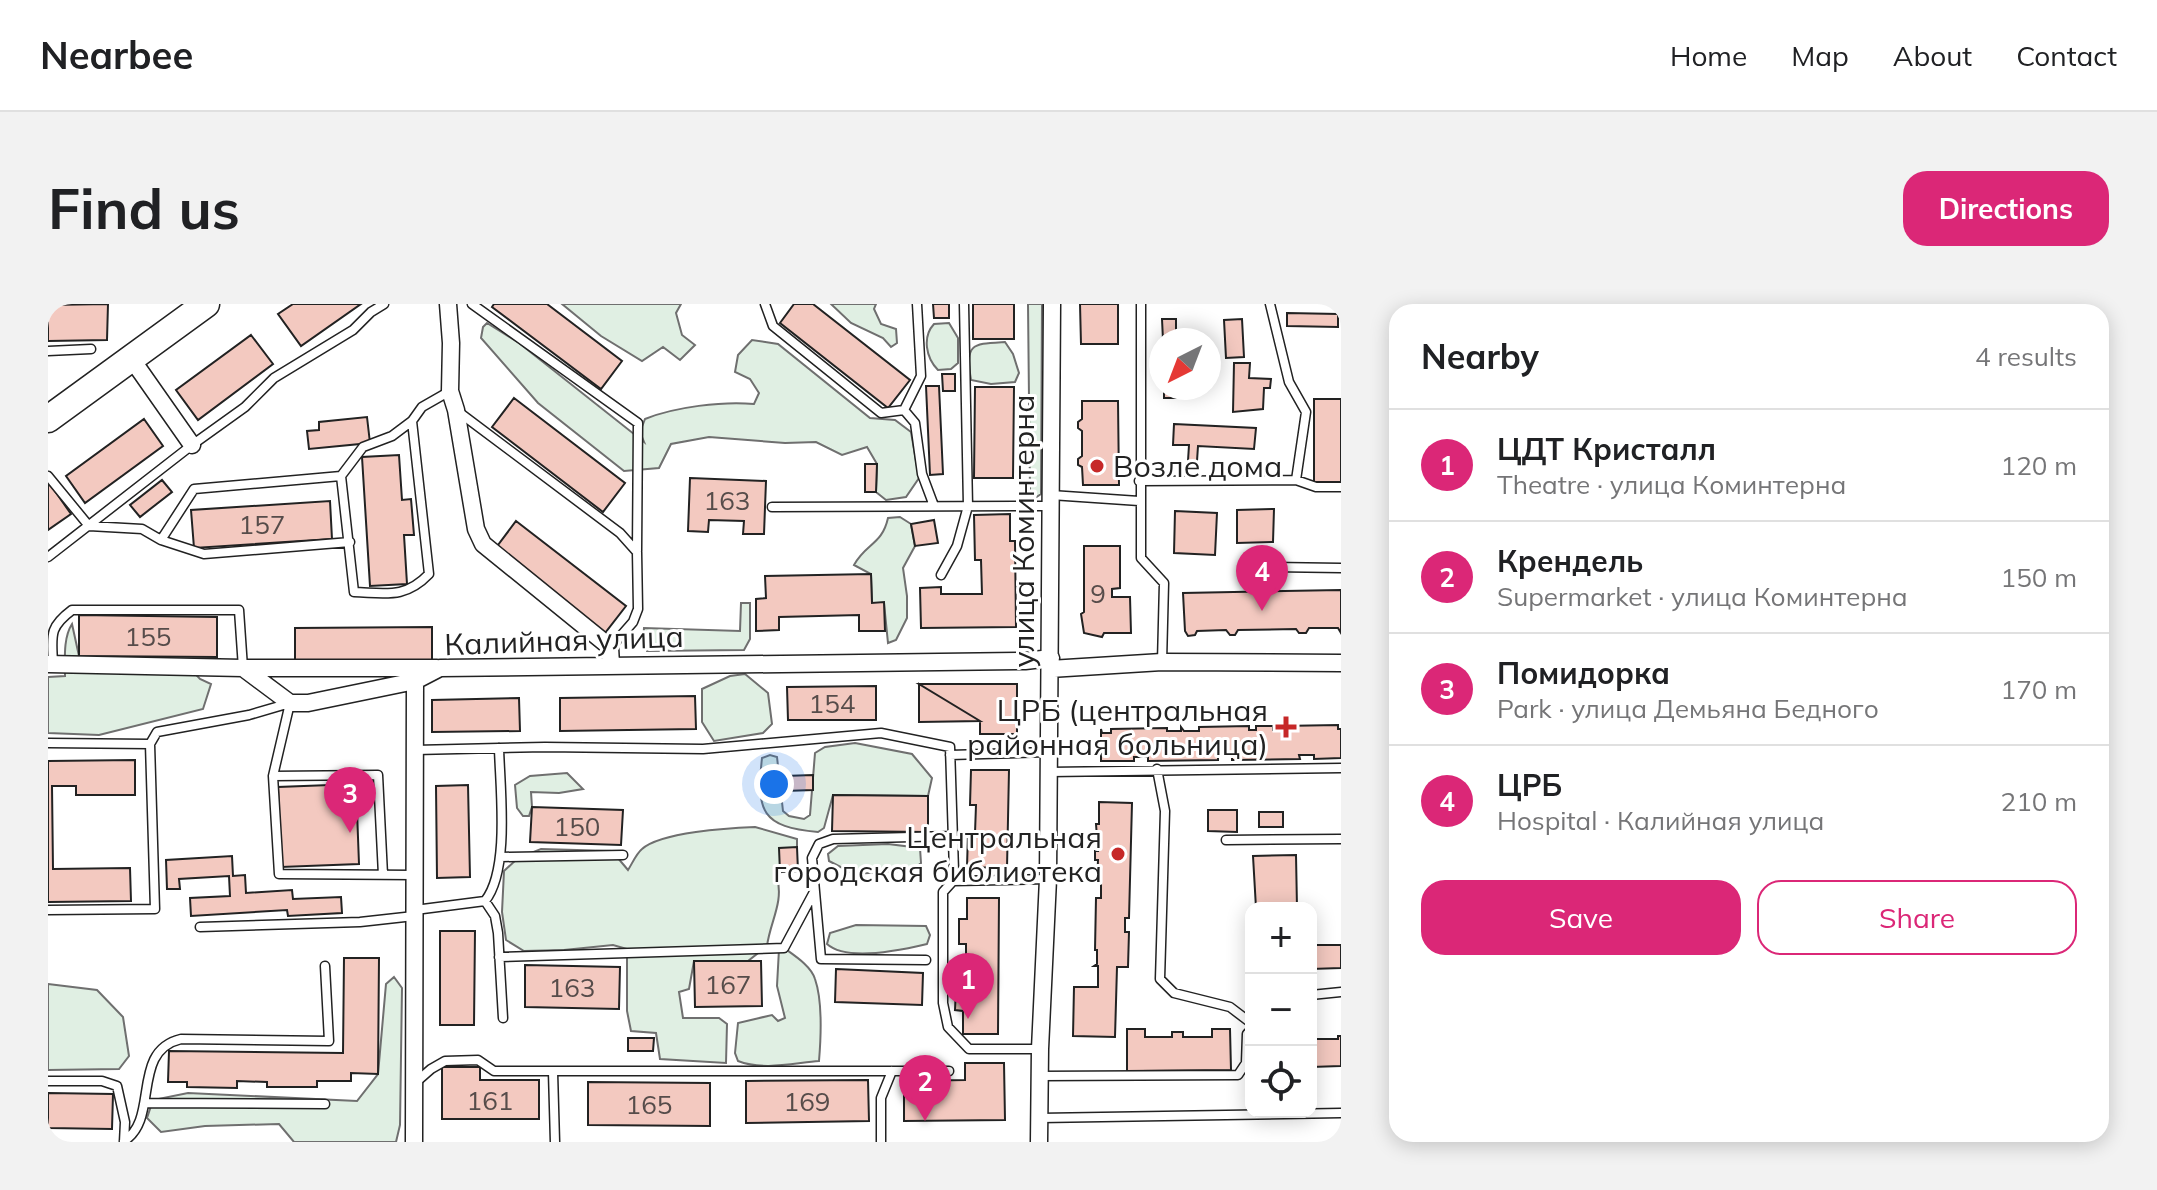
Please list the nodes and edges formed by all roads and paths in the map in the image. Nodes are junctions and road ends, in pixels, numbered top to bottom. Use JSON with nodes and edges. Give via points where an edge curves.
{"nodes":[{"id":1,"x":206,"y":304,"type":"edge"},
{"id":2,"x":384,"y":304,"type":"edge"},
{"id":3,"x":448,"y":304,"type":"edge"},
{"id":4,"x":472,"y":304,"type":"edge"},
{"id":5,"x":765,"y":304,"type":"edge"},
{"id":6,"x":917,"y":304,"type":"edge"},
{"id":7,"x":964,"y":304,"type":"edge"},
{"id":8,"x":1052,"y":304,"type":"edge"},
{"id":9,"x":1141,"y":304,"type":"edge"},
{"id":10,"x":1270,"y":304,"type":"edge"},
{"id":11,"x":91,"y":349,"type":"dead end"},
{"id":12,"x":48,"y":351,"type":"edge"},
{"id":13,"x":131,"y":358,"type":"junction"},
{"id":14,"x":450,"y":391,"type":"junction"},
{"id":15,"x":456,"y":410,"type":"junction"},
{"id":16,"x":904,"y":410,"type":"junction"},
{"id":17,"x":48,"y":419,"type":"edge"},
{"id":18,"x":412,"y":421,"type":"junction"},
{"id":19,"x":192,"y":445,"type":"junction"},
{"id":20,"x":48,"y":476,"type":"edge"},
{"id":21,"x":341,"y":476,"type":"junction"},
{"id":22,"x":1296,"y":480,"type":"junction"},
{"id":23,"x":1139,"y":481,"type":"junction"},
{"id":24,"x":1341,"y":487,"type":"edge"},
{"id":25,"x":1051,"y":501,"type":"junction"},
{"id":26,"x":1139,"y":501,"type":"junction"},
{"id":27,"x":934,"y":506,"type":"junction"},
{"id":28,"x":968,"y":506,"type":"junction"},
{"id":29,"x":772,"y":507,"type":"dead end"},
{"id":30,"x":89,"y":526,"type":"junction"},
{"id":31,"x":161,"y":540,"type":"junction"},
{"id":32,"x":350,"y":542,"type":"junction"},
{"id":33,"x":637,"y":552,"type":"junction"},
{"id":34,"x":48,"y":557,"type":"edge"},
{"id":35,"x":1272,"y":567,"type":"dead end"},
{"id":36,"x":1341,"y":568,"type":"edge"},
{"id":37,"x":941,"y":575,"type":"dead end"},
{"id":38,"x":611,"y":656,"type":"junction"},
{"id":39,"x":1162,"y":662,"type":"junction"},
{"id":40,"x":1341,"y":663,"type":"edge"},
{"id":41,"x":50,"y":664,"type":"edge"},
{"id":42,"x":1051,"y":664,"type":"junction"},
{"id":43,"x":243,"y":668,"type":"junction"},
{"id":44,"x":440,"y":668,"type":"junction"},
{"id":45,"x":415,"y":681,"type":"junction"},
{"id":46,"x":290,"y":703,"type":"junction"},
{"id":47,"x":48,"y":743,"type":"edge"},
{"id":48,"x":150,"y":744,"type":"junction"},
{"id":49,"x":499,"y":748,"type":"junction"},
{"id":50,"x":415,"y":750,"type":"junction"},
{"id":51,"x":1047,"y":752,"type":"junction"},
{"id":52,"x":950,"y":755,"type":"junction"},
{"id":53,"x":1341,"y":768,"type":"edge"},
{"id":54,"x":1157,"y":769,"type":"junction"},
{"id":55,"x":1048,"y":772,"type":"junction"},
{"id":56,"x":273,"y":776,"type":"junction"},
{"id":57,"x":951,"y":836,"type":"junction"},
{"id":58,"x":1341,"y":839,"type":"edge"},
{"id":59,"x":1226,"y":840,"type":"dead end"},
{"id":60,"x":623,"y":855,"type":"dead end"},
{"id":61,"x":501,"y":857,"type":"junction"},
{"id":62,"x":383,"y":875,"type":"junction"},
{"id":63,"x":415,"y":875,"type":"junction"},
{"id":64,"x":1048,"y":879,"type":"junction"},
{"id":65,"x":953,"y":881,"type":"junction"},
{"id":66,"x":815,"y":891,"type":"junction"},
{"id":67,"x":485,"y":901,"type":"junction"},
{"id":68,"x":48,"y":910,"type":"edge"},
{"id":69,"x":415,"y":913,"type":"junction"},
{"id":70,"x":200,"y":927,"type":"dead end"},
{"id":71,"x":499,"y":957,"type":"junction"},
{"id":72,"x":926,"y":960,"type":"dead end"},
{"id":73,"x":325,"y":966,"type":"dead end"},
{"id":74,"x":1341,"y":992,"type":"edge"},
{"id":75,"x":1317,"y":994,"type":"edge"},
{"id":76,"x":503,"y":1018,"type":"dead end"},
{"id":77,"x":1245,"y":1018,"type":"edge"},
{"id":78,"x":1247,"y":1046,"type":"edge"},
{"id":79,"x":1040,"y":1049,"type":"junction"},
{"id":80,"x":892,"y":1071,"type":"junction"},
{"id":81,"x":949,"y":1071,"type":"dead end"},
{"id":82,"x":553,"y":1072,"type":"junction"},
{"id":83,"x":1040,"y":1076,"type":"junction"},
{"id":84,"x":48,"y":1081,"type":"edge"},
{"id":85,"x":414,"y":1084,"type":"junction"},
{"id":86,"x":145,"y":1103,"type":"junction"},
{"id":87,"x":325,"y":1104,"type":"dead end"},
{"id":88,"x":1341,"y":1113,"type":"edge"},
{"id":89,"x":1040,"y":1118,"type":"junction"},
{"id":90,"x":124,"y":1141,"type":"edge"},
{"id":91,"x":414,"y":1142,"type":"edge"},
{"id":92,"x":555,"y":1142,"type":"edge"},
{"id":93,"x":881,"y":1142,"type":"edge"},
{"id":94,"x":1039,"y":1142,"type":"edge"}],
"edges":[{"from":1,"to":13,"type":"highway"},
{"from":2,"to":19,"type":"lane","via":[[353,330],[274,378],[245,407]]},
{"from":3,"to":14,"type":"street"},
{"from":4,"to":33,"type":"lane","via":[[638,423]]},
{"from":5,"to":16,"type":"lane","via":[[773,326],[881,413]]},
{"from":6,"to":16,"type":"lane","via":[[921,376]]},
{"from":7,"to":28,"type":"lane"},
{"from":8,"to":25,"type":"street","name":"улица Коминтерна"},
{"from":9,"to":23,"type":"lane"},
{"from":10,"to":22,"type":"lane","via":[[1289,382],[1306,412]]},
{"from":11,"to":12,"type":"lane"},
{"from":13,"to":17,"type":"highway"},
{"from":13,"to":19,"type":"street"},
{"from":14,"to":15,"type":"street"},
{"from":14,"to":18,"type":"lane","via":[[422,407]]},
{"from":15,"to":33,"type":"lane","via":[[620,533]]},
{"from":15,"to":38,"type":"street","via":[[483,544]]},
{"from":16,"to":27,"type":"lane","via":[[915,423],[922,474]]},
{"from":18,"to":21,"type":"lane","via":[[363,447]]},
{"from":18,"to":32,"type":"lane","via":[[429,574],[402,593],[354,592]]},
{"from":19,"to":30,"type":"lane"},
{"from":20,"to":30,"type":"lane"},
{"from":21,"to":31,"type":"lane","via":[[194,489]]},
{"from":21,"to":32,"type":"lane"},
{"from":22,"to":23,"type":"lane"},
{"from":22,"to":24,"type":"lane"},
{"from":23,"to":26,"type":"lane"},
{"from":25,"to":26,"type":"lane"},
{"from":25,"to":28,"type":"lane"},
{"from":25,"to":42,"type":"street","name":"улица Коминтерна"},
{"from":26,"to":39,"type":"lane","via":[[1141,558],[1164,583]]},
{"from":27,"to":28,"type":"lane"},
{"from":27,"to":29,"type":"lane"},
{"from":28,"to":37,"type":"lane","via":[[957,546]]},
{"from":30,"to":31,"type":"lane","via":[[142,529]]},
{"from":30,"to":34,"type":"lane"},
{"from":31,"to":32,"type":"lane","via":[[204,554]]},
{"from":33,"to":38,"type":"lane","via":[[638,609]]},
{"from":35,"to":36,"type":"lane"},
{"from":38,"to":42,"type":"street","name":"Калийная улица"},
{"from":38,"to":44,"type":"street","name":"Калийная улица"},
{"from":39,"to":40,"type":"street","name":"Калийная улица"},
{"from":39,"to":42,"type":"street","name":"Калийная улица"},
{"from":41,"to":43,"type":"street"},
{"from":41,"to":43,"type":"lane","via":[[52,631],[72,610],[239,610]]},
{"from":42,"to":51,"type":"street","name":"улица Коминтерна"},
{"from":43,"to":44,"type":"street"},
{"from":43,"to":46,"type":"street"},
{"from":44,"to":45,"type":"street","name":"Калийная улица"},
{"from":45,"to":46,"type":"street","name":"Калийная улица"},
{"from":45,"to":50,"type":"street"},
{"from":46,"to":48,"type":"lane","via":[[157,732]]},
{"from":46,"to":56,"type":"lane"},
{"from":47,"to":48,"type":"lane"},
{"from":48,"to":68,"type":"lane","via":[[155,909]]},
{"from":49,"to":50,"type":"lane"},
{"from":49,"to":52,"type":"lane","via":[[703,749],[881,733],[950,747]]},
{"from":49,"to":61,"type":"lane"},
{"from":50,"to":63,"type":"street"},
{"from":51,"to":52,"type":"lane"},
{"from":51,"to":55,"type":"street","name":"улица Коминтерна"},
{"from":52,"to":57,"type":"lane"},
{"from":53,"to":54,"type":"lane"},
{"from":54,"to":55,"type":"lane"},
{"from":54,"to":77,"type":"lane","via":[[1165,811],[1160,979],[1174,993],[1230,1007]]},
{"from":55,"to":64,"type":"street","name":"улица Коминтерна"},
{"from":56,"to":62,"type":"lane","via":[[279,874]]},
{"from":56,"to":62,"type":"lane","via":[[378,775]]},
{"from":57,"to":65,"type":"lane"},
{"from":57,"to":66,"type":"lane","via":[[833,839],[819,844],[812,858]]},
{"from":58,"to":59,"type":"lane"},
{"from":60,"to":61,"type":"lane"},
{"from":61,"to":67,"type":"lane"},
{"from":62,"to":63,"type":"lane"},
{"from":63,"to":69,"type":"street"},
{"from":64,"to":65,"type":"lane"},
{"from":64,"to":79,"type":"street","name":"улица Коминтерна"},
{"from":65,"to":79,"type":"lane","via":[[943,892],[943,1003],[948,1027],[969,1049]]},
{"from":66,"to":71,"type":"lane","via":[[784,948]]},
{"from":66,"to":72,"type":"lane","via":[[821,959]]},
{"from":67,"to":69,"type":"lane"},
{"from":67,"to":71,"type":"lane","via":[[495,916]]},
{"from":69,"to":70,"type":"lane","via":[[360,922]]},
{"from":69,"to":85,"type":"street"},
{"from":71,"to":76,"type":"lane"},
{"from":73,"to":86,"type":"lane","via":[[329,1041],[167,1042],[156,1053]]},
{"from":74,"to":75,"type":"lane"},
{"from":78,"to":83,"type":"lane","via":[[1246,1063],[1238,1075]]},
{"from":79,"to":83,"type":"street","name":"улица Коминтерна"},
{"from":80,"to":81,"type":"lane"},
{"from":80,"to":82,"type":"lane"},
{"from":80,"to":93,"type":"lane","via":[[881,1098]]},
{"from":82,"to":85,"type":"lane","via":[[494,1071],[478,1060],[445,1061]]},
{"from":82,"to":92,"type":"lane"},
{"from":83,"to":89,"type":"street","name":"улица Коминтерна"},
{"from":84,"to":90,"type":"lane","via":[[117,1086]]},
{"from":85,"to":91,"type":"street"},
{"from":86,"to":87,"type":"lane"},
{"from":86,"to":90,"type":"lane","via":[[132,1136]]},
{"from":88,"to":89,"type":"lane"},
{"from":89,"to":94,"type":"street","name":"улица Коминтерна"}]}
